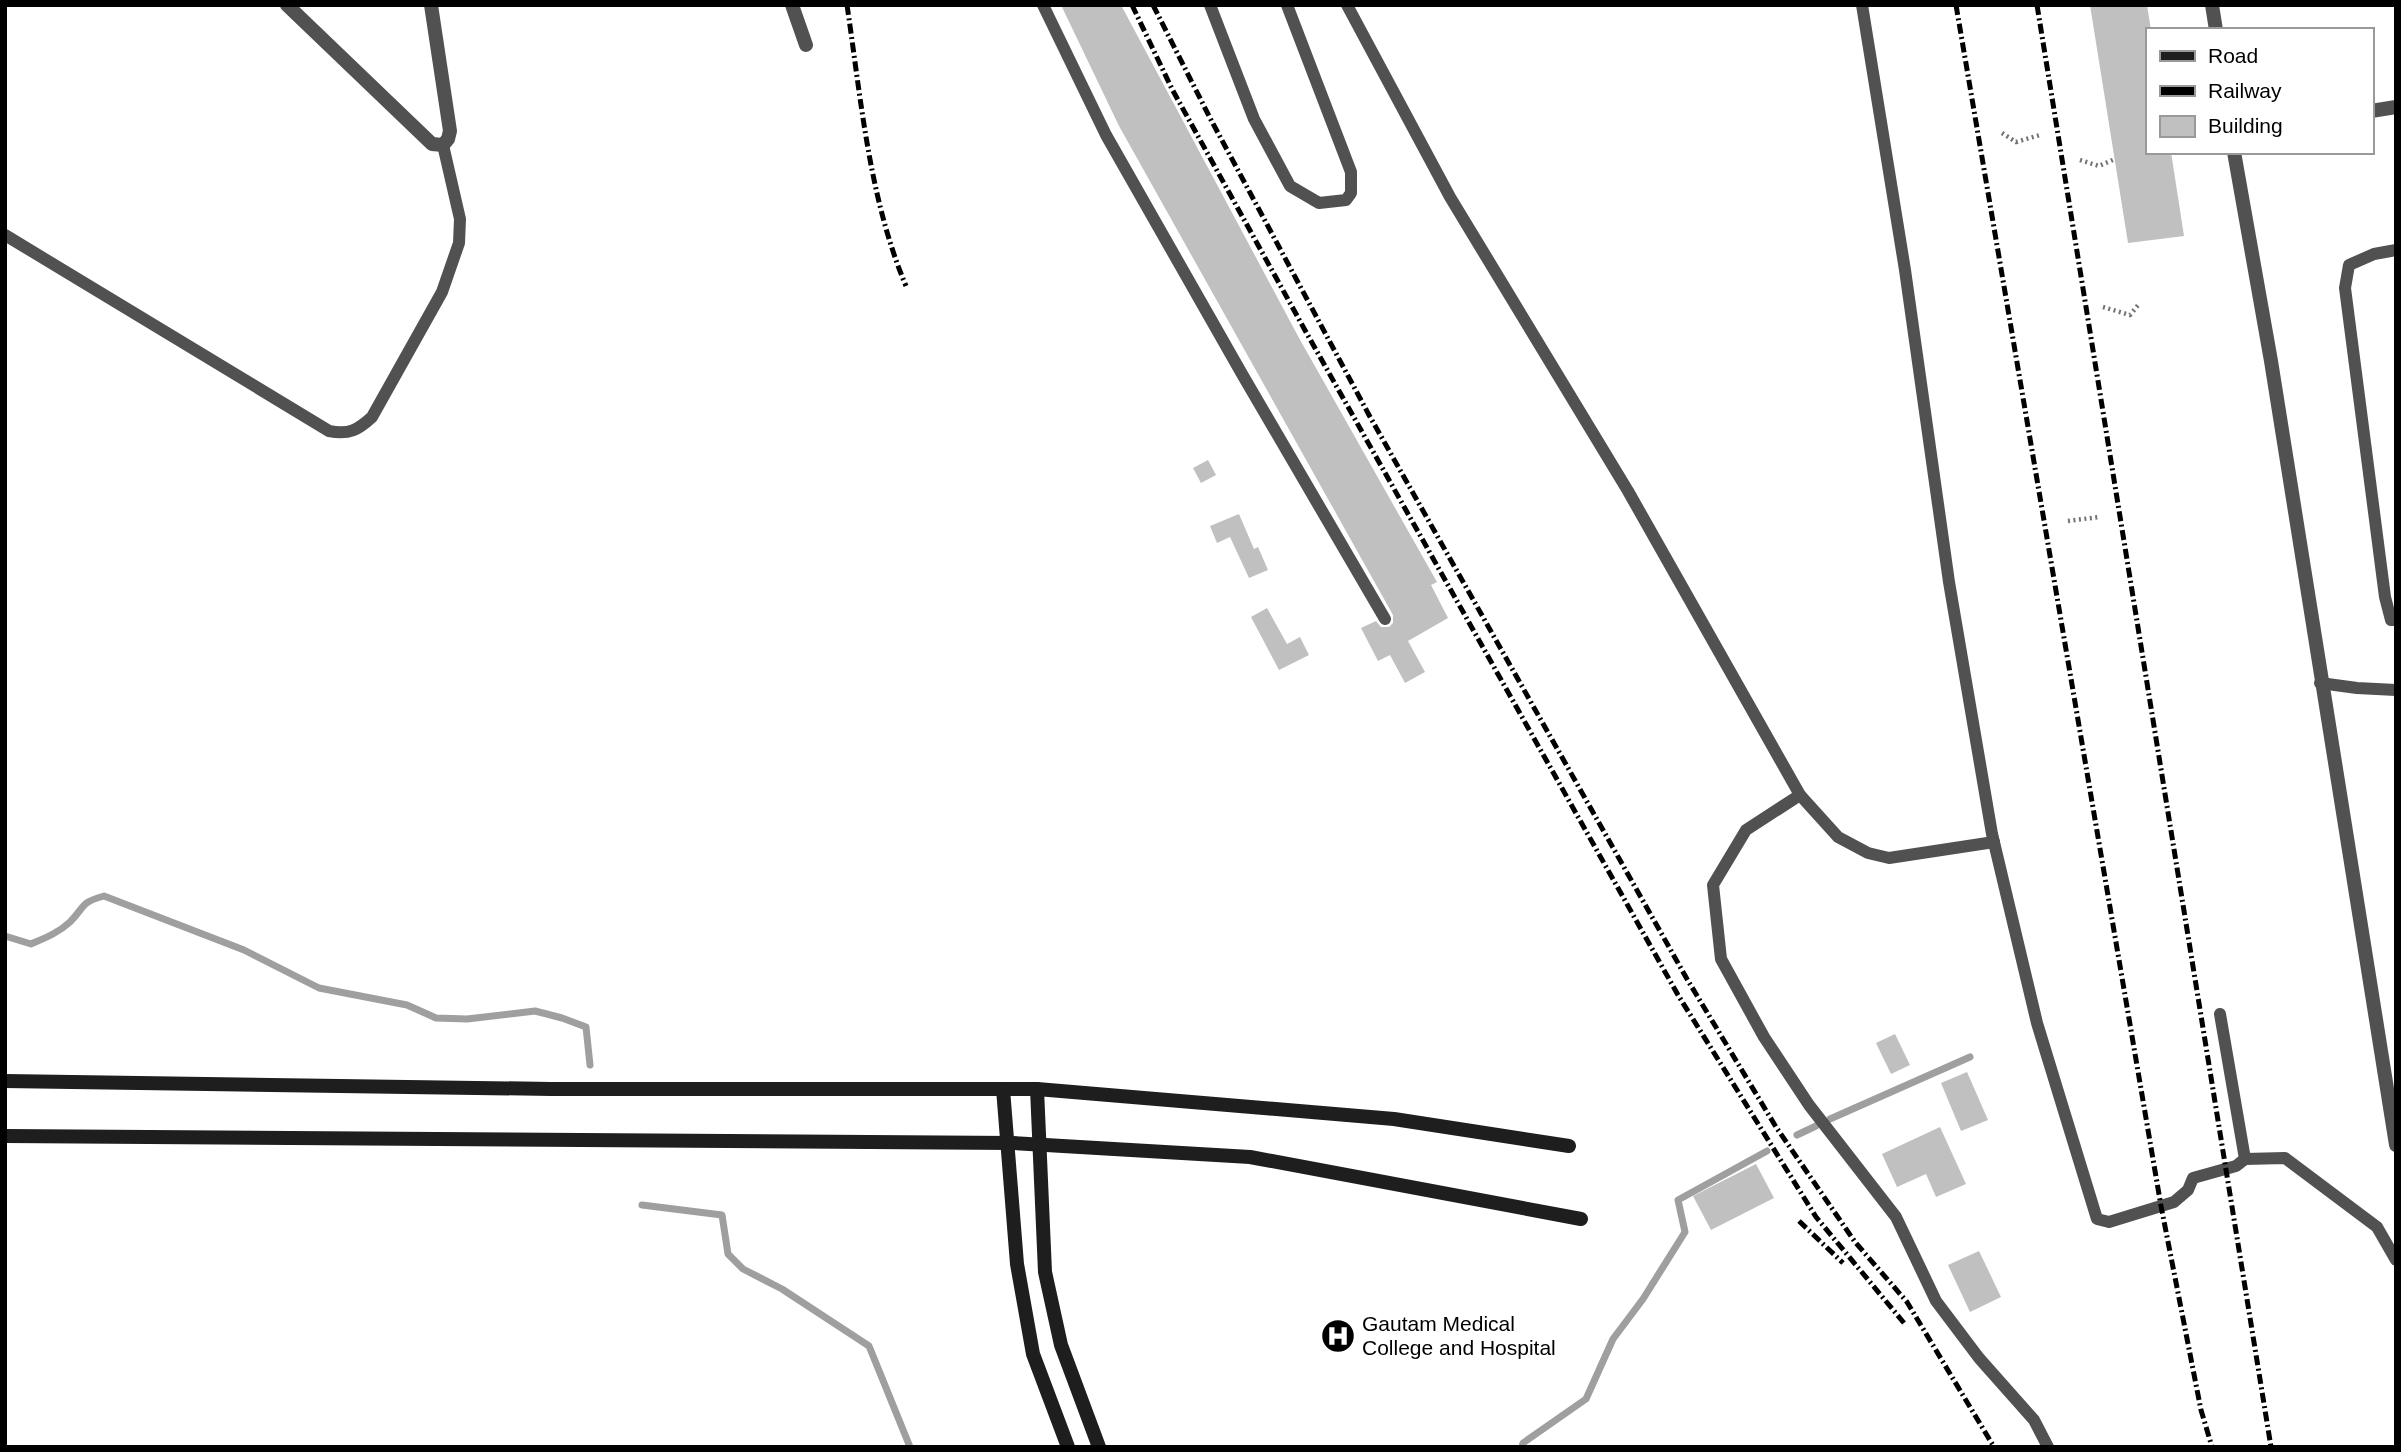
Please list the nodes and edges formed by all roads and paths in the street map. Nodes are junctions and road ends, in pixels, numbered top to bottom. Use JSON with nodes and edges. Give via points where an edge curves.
{"nodes":[{"id":1,"x":287,"y":5,"type":"edge"},
{"id":2,"x":431,"y":5,"type":"edge"},
{"id":3,"x":792,"y":5,"type":"edge"},
{"id":4,"x":1043,"y":5,"type":"edge"},
{"id":5,"x":1210,"y":5,"type":"edge"},
{"id":6,"x":1287,"y":5,"type":"edge"},
{"id":7,"x":1347,"y":5,"type":"edge"},
{"id":8,"x":1862,"y":5,"type":"edge"},
{"id":9,"x":2212,"y":5,"type":"edge"},
{"id":10,"x":2216,"y":28,"type":"edge"},
{"id":11,"x":806,"y":45,"type":"dead end"},
{"id":12,"x":2396,"y":107,"type":"edge"},
{"id":13,"x":2373,"y":111,"type":"edge"},
{"id":14,"x":2002,"y":133,"type":"dead end"},
{"id":15,"x":2040,"y":135,"type":"dead end"},
{"id":16,"x":443,"y":145,"type":"junction"},
{"id":17,"x":2234,"y":154,"type":"edge"},
{"id":18,"x":2115,"y":159,"type":"dead end"},
{"id":19,"x":2080,"y":160,"type":"dead end"},
{"id":20,"x":5,"y":235,"type":"edge"},
{"id":21,"x":2396,"y":250,"type":"edge"},
{"id":22,"x":2138,"y":304,"type":"dead end"},
{"id":23,"x":2103,"y":307,"type":"dead end"},
{"id":24,"x":2099,"y":517,"type":"dead end"},
{"id":25,"x":2068,"y":522,"type":"dead end"},
{"id":26,"x":1385,"y":619,"type":"dead end"},
{"id":27,"x":2396,"y":620,"type":"edge"},
{"id":28,"x":2320,"y":683,"type":"junction"},
{"id":29,"x":2396,"y":690,"type":"edge"},
{"id":30,"x":1800,"y":795,"type":"junction"},
{"id":31,"x":1994,"y":842,"type":"junction"},
{"id":32,"x":2220,"y":1014,"type":"dead end"},
{"id":33,"x":5,"y":1081,"type":"edge"},
{"id":34,"x":1003,"y":1089,"type":"junction"},
{"id":35,"x":1037,"y":1089,"type":"junction"},
{"id":36,"x":5,"y":1136,"type":"edge"},
{"id":37,"x":1007,"y":1143,"type":"junction"},
{"id":38,"x":1039,"y":1144,"type":"junction"},
{"id":39,"x":2396,"y":1145,"type":"edge"},
{"id":40,"x":1569,"y":1146,"type":"dead end"},
{"id":41,"x":2245,"y":1159,"type":"junction"},
{"id":42,"x":1581,"y":1219,"type":"dead end"},
{"id":43,"x":2396,"y":1261,"type":"edge"},
{"id":44,"x":1068,"y":1447,"type":"edge"},
{"id":45,"x":1098,"y":1447,"type":"edge"},
{"id":46,"x":2048,"y":1447,"type":"edge"}],
"edges":[{"from":1,"to":16,"type":"street","via":[[432,144]]},
{"from":2,"to":16,"type":"street","via":[[450,131]]},
{"from":3,"to":11,"type":"street"},
{"from":4,"to":26,"type":"lane","via":[[1106,135]]},
{"from":5,"to":6,"type":"lane","via":[[1254,119],[1290,186],[1319,203],[1346,200],[1351,193],[1351,172]]},
{"from":7,"to":30,"type":"lane","via":[[1451,197],[1628,491]]},
{"from":8,"to":31,"type":"lane","via":[[1949,582]]},
{"from":9,"to":10,"type":"street"},
{"from":12,"to":13,"type":"street"},
{"from":14,"to":15,"type":"path","via":[[2016,142]]},
{"from":16,"to":20,"type":"lane","via":[[460,219],[452,267],[372,417],[358,430],[342,434],[330,431]]},
{"from":17,"to":28,"type":"street"},
{"from":18,"to":19,"type":"path","via":[[2099,166]]},
{"from":21,"to":27,"type":"lane","via":[[2349,265],[2345,288],[2385,597],[2391,620]]},
{"from":22,"to":23,"type":"path","via":[[2130,315]]},
{"from":24,"to":25,"type":"path"},
{"from":28,"to":29,"type":"lane"},
{"from":28,"to":39,"type":"street"},
{"from":30,"to":31,"type":"lane","via":[[1838,837],[1868,853],[1889,858]]},
{"from":30,"to":46,"type":"lane","via":[[1746,830],[1713,886],[1721,959],[1809,1105],[1896,1217],[1936,1301],[2034,1420]]},
{"from":31,"to":41,"type":"lane","via":[[2037,1023],[2097,1219],[2109,1222],[2174,1202],[2188,1190],[2193,1178]]},
{"from":32,"to":41,"type":"lane"},
{"from":33,"to":34,"type":"main road","via":[[551,1089]]},
{"from":34,"to":35,"type":"main road"},
{"from":34,"to":37,"type":"main road"},
{"from":35,"to":38,"type":"main road"},
{"from":35,"to":40,"type":"main road","via":[[1394,1119]]},
{"from":36,"to":37,"type":"main road"},
{"from":37,"to":38,"type":"main road"},
{"from":37,"to":44,"type":"main road","via":[[1017,1264],[1033,1354]]},
{"from":38,"to":42,"type":"main road","via":[[1250,1157]]},
{"from":38,"to":45,"type":"main road","via":[[1045,1272],[1061,1345]]},
{"from":41,"to":43,"type":"lane","via":[[2285,1158],[2377,1227]]}]}
